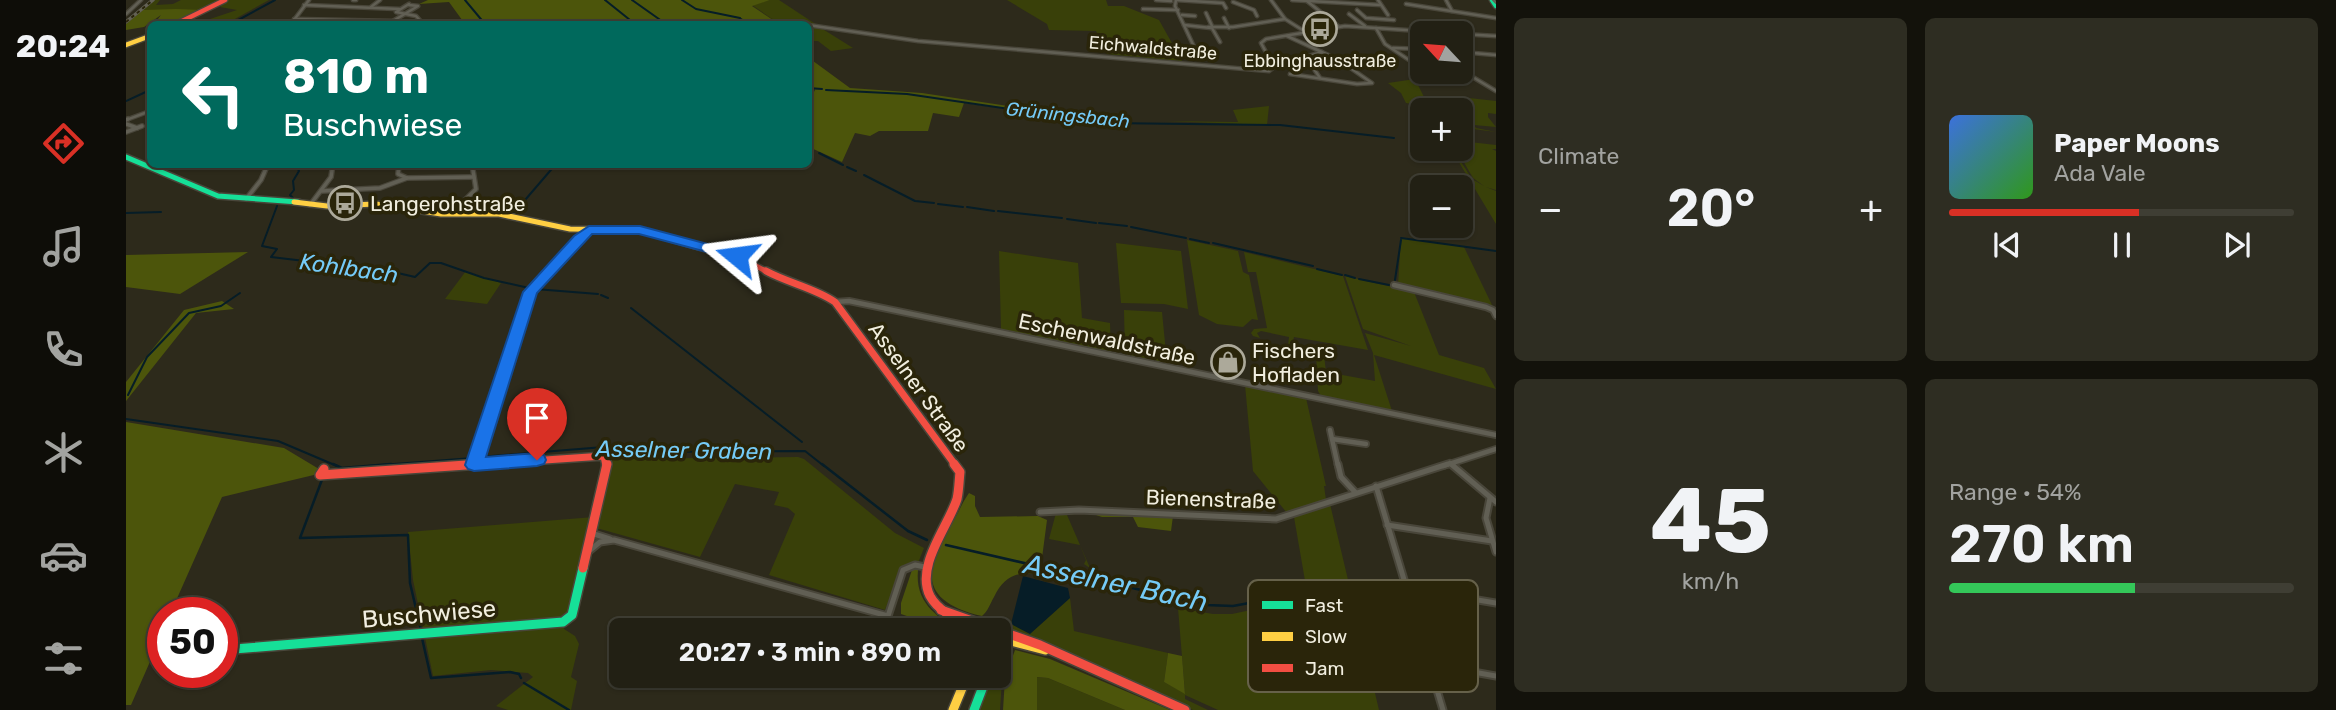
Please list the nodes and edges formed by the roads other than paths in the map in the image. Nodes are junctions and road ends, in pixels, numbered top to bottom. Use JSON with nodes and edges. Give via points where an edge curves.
{"nodes":[{"id":1,"x":141,"y":0,"type":"edge"},
{"id":2,"x":225,"y":0,"type":"edge"},
{"id":3,"x":309,"y":0,"type":"edge"},
{"id":4,"x":355,"y":0,"type":"edge"},
{"id":5,"x":412,"y":0,"type":"edge"},
{"id":6,"x":1156,"y":0,"type":"edge"},
{"id":7,"x":1271,"y":0,"type":"edge"},
{"id":8,"x":1292,"y":0,"type":"edge"},
{"id":9,"x":1378,"y":0,"type":"edge"},
{"id":10,"x":1419,"y":0,"type":"edge"},
{"id":11,"x":1446,"y":0,"type":"edge"},
{"id":12,"x":1492,"y":0,"type":"edge"},
{"id":13,"x":370,"y":1,"type":"edge"},
{"id":14,"x":379,"y":1,"type":"edge"},
{"id":15,"x":1174,"y":1,"type":"edge"},
{"id":16,"x":1307,"y":1,"type":"edge"},
{"id":17,"x":1348,"y":1,"type":"edge"},
{"id":18,"x":1233,"y":2,"type":"edge"},
{"id":19,"x":409,"y":4,"type":"junction"},
{"id":20,"x":1406,"y":4,"type":"dead end"},
{"id":21,"x":304,"y":5,"type":"junction"},
{"id":22,"x":1381,"y":5,"type":"junction"},
{"id":23,"x":348,"y":6,"type":"junction"},
{"id":24,"x":1496,"y":6,"type":"edge"},
{"id":25,"x":370,"y":7,"type":"junction"},
{"id":26,"x":1426,"y":7,"type":"junction"},
{"id":27,"x":1226,"y":8,"type":"dead end"},
{"id":28,"x":399,"y":9,"type":"junction"},
{"id":29,"x":1143,"y":9,"type":"dead end"},
{"id":30,"x":1178,"y":10,"type":"junction"},
{"id":31,"x":1357,"y":11,"type":"dead end"},
{"id":32,"x":1453,"y":12,"type":"junction"},
{"id":33,"x":126,"y":14,"type":"edge"},
{"id":34,"x":405,"y":14,"type":"junction"},
{"id":35,"x":1349,"y":14,"type":"dead end"},
{"id":36,"x":1181,"y":15,"type":"junction"},
{"id":37,"x":1215,"y":15,"type":"dead end"},
{"id":38,"x":1388,"y":15,"type":"dead end"},
{"id":39,"x":1195,"y":16,"type":"dead end"},
{"id":40,"x":1257,"y":16,"type":"dead end"},
{"id":41,"x":1224,"y":18,"type":"dead end"},
{"id":42,"x":1496,"y":18,"type":"edge"},
{"id":43,"x":294,"y":19,"type":"joint"},
{"id":44,"x":1284,"y":19,"type":"junction"},
{"id":45,"x":182,"y":21,"type":"edge"},
{"id":46,"x":393,"y":21,"type":"joint"},
{"id":47,"x":420,"y":21,"type":"edge"},
{"id":48,"x":1184,"y":25,"type":"junction"},
{"id":49,"x":812,"y":26,"type":"edge"},
{"id":50,"x":1339,"y":26,"type":"junction"},
{"id":51,"x":1212,"y":27,"type":"junction"},
{"id":52,"x":1228,"y":27,"type":"junction"},
{"id":53,"x":1365,"y":27,"type":"junction"},
{"id":54,"x":1376,"y":28,"type":"junction"},
{"id":55,"x":1401,"y":30,"type":"junction"},
{"id":56,"x":1410,"y":31,"type":"edge"},
{"id":57,"x":1305,"y":32,"type":"junction"},
{"id":58,"x":1474,"y":35,"type":"edge"},
{"id":59,"x":1286,"y":36,"type":"junction"},
{"id":60,"x":1496,"y":36,"type":"edge"},
{"id":61,"x":147,"y":37,"type":"edge"},
{"id":62,"x":1229,"y":39,"type":"dead end"},
{"id":63,"x":126,"y":45,"type":"edge"},
{"id":64,"x":1392,"y":48,"type":"junction"},
{"id":65,"x":1410,"y":48,"type":"edge"},
{"id":66,"x":1196,"y":51,"type":"dead end"},
{"id":67,"x":1322,"y":52,"type":"junction"},
{"id":68,"x":1474,"y":53,"type":"edge"},
{"id":69,"x":1494,"y":55,"type":"edge"},
{"id":70,"x":1410,"y":60,"type":"edge"},
{"id":71,"x":1290,"y":74,"type":"dead end"},
{"id":72,"x":1321,"y":78,"type":"junction"},
{"id":73,"x":1474,"y":78,"type":"edge"},
{"id":74,"x":1496,"y":91,"type":"edge"},
{"id":75,"x":147,"y":112,"type":"edge"},
{"id":76,"x":126,"y":122,"type":"edge"},
{"id":77,"x":126,"y":132,"type":"edge"},
{"id":78,"x":126,"y":158,"type":"edge"},
{"id":79,"x":147,"y":166,"type":"edge"},
{"id":80,"x":151,"y":168,"type":"edge"},
{"id":81,"x":161,"y":168,"type":"edge"},
{"id":82,"x":266,"y":168,"type":"edge"},
{"id":83,"x":333,"y":168,"type":"edge"},
{"id":84,"x":398,"y":168,"type":"edge"},
{"id":85,"x":472,"y":168,"type":"edge"},
{"id":86,"x":156,"y":170,"type":"junction"},
{"id":87,"x":473,"y":177,"type":"junction"},
{"id":88,"x":407,"y":178,"type":"junction"},
{"id":89,"x":322,"y":191,"type":"junction"},
{"id":90,"x":246,"y":199,"type":"junction"},
{"id":91,"x":307,"y":204,"type":"junction"},
{"id":92,"x":449,"y":214,"type":"junction"},
{"id":93,"x":589,"y":230,"type":"junction"},
{"id":94,"x":1394,"y":285,"type":"dead end"},
{"id":95,"x":840,"y":301,"type":"junction"},
{"id":96,"x":1496,"y":316,"type":"edge"},
{"id":97,"x":1330,"y":430,"type":"dead end"},
{"id":98,"x":1496,"y":435,"type":"edge"},
{"id":99,"x":1332,"y":439,"type":"junction"},
{"id":100,"x":1366,"y":443,"type":"dead end"},
{"id":101,"x":1496,"y":449,"type":"edge"},
{"id":102,"x":475,"y":463,"type":"junction"},
{"id":103,"x":1450,"y":463,"type":"junction"},
{"id":104,"x":324,"y":469,"type":"dead end"},
{"id":105,"x":1376,"y":486,"type":"junction"},
{"id":106,"x":1355,"y":493,"type":"junction"},
{"id":107,"x":1493,"y":500,"type":"edge"},
{"id":108,"x":1040,"y":512,"type":"dead end"},
{"id":109,"x":1387,"y":525,"type":"junction"},
{"id":110,"x":591,"y":533,"type":"junction"},
{"id":111,"x":614,"y":540,"type":"junction"},
{"id":112,"x":1492,"y":541,"type":"junction"},
{"id":113,"x":588,"y":552,"type":"junction"},
{"id":114,"x":1496,"y":552,"type":"edge"},
{"id":115,"x":925,"y":567,"type":"junction"},
{"id":116,"x":1404,"y":580,"type":"edge"},
{"id":117,"x":1478,"y":600,"type":"edge"},
{"id":118,"x":1496,"y":603,"type":"edge"},
{"id":119,"x":942,"y":610,"type":"junction"},
{"id":120,"x":956,"y":618,"type":"edge"},
{"id":121,"x":962,"y":618,"type":"edge"},
{"id":122,"x":1011,"y":640,"type":"edge"},
{"id":123,"x":238,"y":649,"type":"edge"},
{"id":124,"x":1478,"y":673,"type":"edge"},
{"id":125,"x":1496,"y":676,"type":"edge"},
{"id":126,"x":962,"y":688,"type":"edge"},
{"id":127,"x":982,"y":688,"type":"edge"},
{"id":128,"x":1438,"y":692,"type":"edge"},
{"id":129,"x":953,"y":710,"type":"edge"},
{"id":130,"x":974,"y":710,"type":"edge"},
{"id":131,"x":1185,"y":710,"type":"edge"},
{"id":132,"x":1443,"y":710,"type":"edge"}],
"edges":[{"from":1,"to":33,"type":"street"},
{"from":2,"to":45,"type":"main road"},
{"from":3,"to":21,"type":"street"},
{"from":4,"to":23,"type":"street"},
{"from":5,"to":19,"type":"street"},
{"from":6,"to":15,"type":"street"},
{"from":7,"to":44,"type":"street"},
{"from":8,"to":16,"type":"street"},
{"from":9,"to":22,"type":"street"},
{"from":10,"to":26,"type":"street"},
{"from":11,"to":32,"type":"street"},
{"from":12,"to":24,"type":"main road"},
{"from":13,"to":14,"type":"street"},
{"from":14,"to":25,"type":"street"},
{"from":15,"to":27,"type":"street","via":[[1223,3]]},
{"from":15,"to":30,"type":"street"},
{"from":16,"to":17,"type":"street"},
{"from":16,"to":50,"type":"street"},
{"from":17,"to":22,"type":"street"},
{"from":18,"to":40,"type":"street","via":[[1254,10]]},
{"from":19,"to":28,"type":"street"},
{"from":19,"to":34,"type":"street"},
{"from":19,"to":34,"type":"street","via":[[418,6]]},
{"from":20,"to":26,"type":"street"},
{"from":21,"to":23,"type":"street"},
{"from":21,"to":43,"type":"street"},
{"from":22,"to":38,"type":"street"},
{"from":23,"to":25,"type":"street"},
{"from":25,"to":28,"type":"street"},
{"from":26,"to":32,"type":"street"},
{"from":28,"to":34,"type":"street","via":[[396,12]]},
{"from":29,"to":30,"type":"street"},
{"from":30,"to":36,"type":"street"},
{"from":31,"to":55,"type":"street","via":[[1381,21],[1394,18]]},
{"from":32,"to":42,"type":"street"},
{"from":34,"to":46,"type":"street"},
{"from":34,"to":47,"type":"street"},
{"from":35,"to":53,"type":"street"},
{"from":36,"to":39,"type":"street"},
{"from":36,"to":48,"type":"street"},
{"from":37,"to":51,"type":"street","via":[[1206,14]]},
{"from":41,"to":52,"type":"street"},
{"from":43,"to":46,"type":"street"},
{"from":44,"to":52,"type":"street"},
{"from":44,"to":57,"type":"street"},
{"from":48,"to":51,"type":"street"},
{"from":48,"to":66,"type":"street"},
{"from":49,"to":59,"type":"street","name":"Eichwaldstraße","via":[[930,42],[1269,71],[1273,64],[1261,41]]},
{"from":50,"to":53,"type":"street","name":"Eichwaldstraße"},
{"from":50,"to":57,"type":"street","name":"Eichwaldstraße"},
{"from":51,"to":52,"type":"street"},
{"from":51,"to":62,"type":"street","via":[[1220,40]]},
{"from":53,"to":54,"type":"street","name":"Eichwaldstraße"},
{"from":54,"to":55,"type":"street","name":"Eichwaldstraße"},
{"from":54,"to":64,"type":"street"},
{"from":55,"to":56,"type":"street","name":"Eichwaldstraße"},
{"from":57,"to":59,"type":"street","name":"Eichwaldstraße"},
{"from":58,"to":60,"type":"street"},
{"from":59,"to":67,"type":"street"},
{"from":61,"to":63,"type":"main road"},
{"from":64,"to":65,"type":"street"},
{"from":64,"to":70,"type":"street"},
{"from":67,"to":72,"type":"street","via":[[1306,57]]},
{"from":67,"to":72,"type":"street","via":[[1372,83]]},
{"from":68,"to":69,"type":"street"},
{"from":71,"to":72,"type":"street"},
{"from":73,"to":74,"type":"street"},
{"from":75,"to":76,"type":"street"},
{"from":76,"to":77,"type":"street","via":[[140,127]]},
{"from":78,"to":79,"type":"main road"},
{"from":80,"to":86,"type":"main road"},
{"from":81,"to":86,"type":"street"},
{"from":82,"to":90,"type":"street"},
{"from":83,"to":89,"type":"street"},
{"from":84,"to":88,"type":"street","via":[[398,174]]},
{"from":85,"to":87,"type":"street"},
{"from":86,"to":90,"type":"main road","via":[[214,195]]},
{"from":87,"to":88,"type":"street"},
{"from":87,"to":92,"type":"street","via":[[475,192]]},
{"from":88,"to":89,"type":"street","via":[[380,188]]},
{"from":89,"to":91,"type":"street"},
{"from":90,"to":91,"type":"main road"},
{"from":91,"to":92,"type":"main road","via":[[376,204]]},
{"from":92,"to":93,"type":"main road","via":[[499,214]]},
{"from":93,"to":95,"type":"main road","via":[[646,231],[737,256],[785,282]]},
{"from":93,"to":102,"type":"street","via":[[531,290]]},
{"from":94,"to":96,"type":"street","via":[[1490,308]]},
{"from":95,"to":98,"type":"street","name":"Eschenwaldstraße"},
{"from":95,"to":115,"type":"main road","name":"Asselner Straße","via":[[960,472],[960,499]]},
{"from":97,"to":99,"type":"street"},
{"from":99,"to":100,"type":"street"},
{"from":99,"to":106,"type":"street","via":[[1341,477]]},
{"from":101,"to":103,"type":"street","name":"Bienenstraße"},
{"from":102,"to":104,"type":"main road","name":"Buschwiese","via":[[320,475]]},
{"from":102,"to":110,"type":"main road","name":"Buschwiese","via":[[604,456],[606,470]]},
{"from":103,"to":105,"type":"street","name":"Bienenstraße"},
{"from":103,"to":107,"type":"street"},
{"from":105,"to":106,"type":"street","name":"Bienenstraße"},
{"from":105,"to":109,"type":"street"},
{"from":106,"to":108,"type":"street","name":"Bienenstraße","via":[[1276,519],[1103,510]]},
{"from":107,"to":112,"type":"street","via":[[1486,511]]},
{"from":109,"to":112,"type":"street"},
{"from":109,"to":116,"type":"street"},
{"from":110,"to":111,"type":"street"},
{"from":110,"to":113,"type":"main road","name":"Buschwiese"},
{"from":111,"to":113,"type":"street","via":[[600,542]]},
{"from":111,"to":115,"type":"street","via":[[888,616],[904,570]]},
{"from":112,"to":114,"type":"street"},
{"from":113,"to":123,"type":"main road","name":"Buschwiese","via":[[575,611],[563,622]]},
{"from":115,"to":119,"type":"main road","via":[[928,588]]},
{"from":117,"to":118,"type":"street"},
{"from":119,"to":120,"type":"main road"},
{"from":119,"to":121,"type":"main road"},
{"from":122,"to":131,"type":"main road","via":[[1051,651]]},
{"from":124,"to":125,"type":"street"},
{"from":126,"to":129,"type":"main road"},
{"from":127,"to":130,"type":"main road"},
{"from":128,"to":132,"type":"street"}]}
